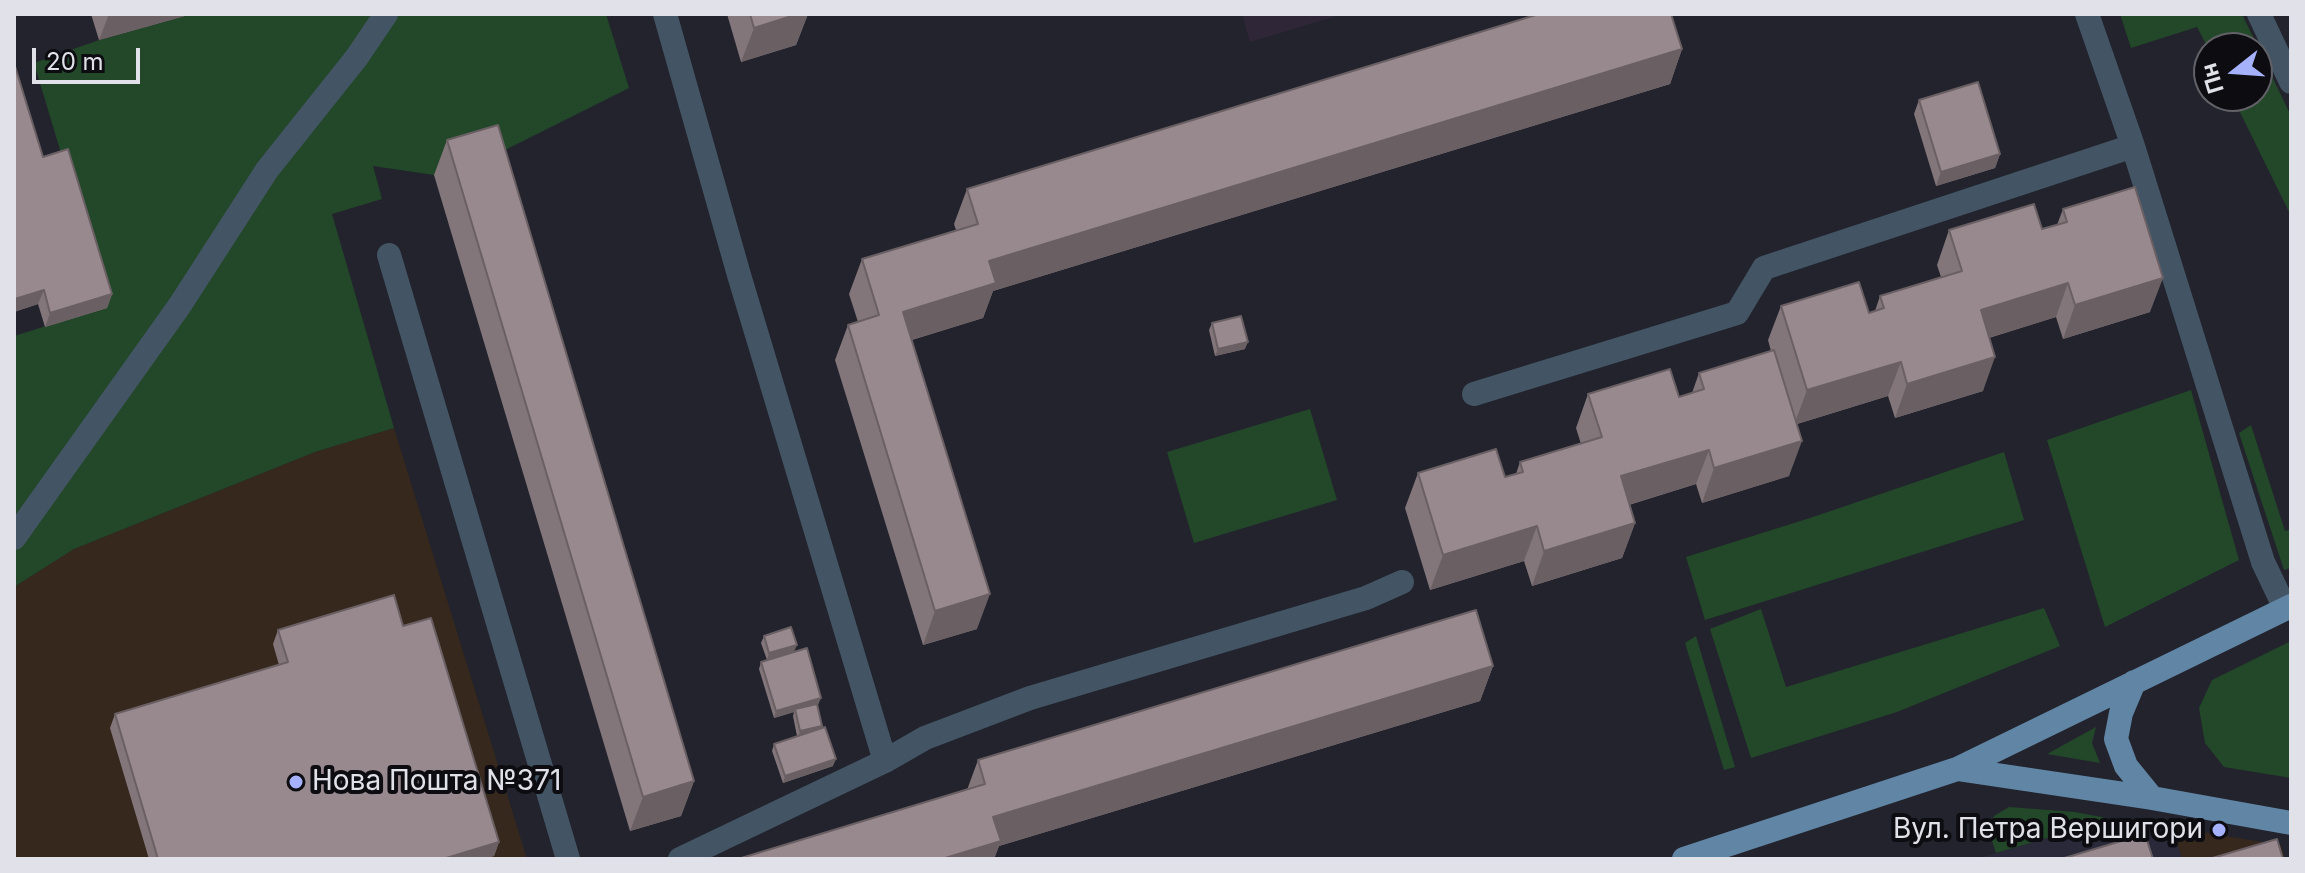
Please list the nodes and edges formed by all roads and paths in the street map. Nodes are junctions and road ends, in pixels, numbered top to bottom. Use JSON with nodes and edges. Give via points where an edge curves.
{"nodes":[{"id":1,"x":386,"y":14,"type":"edge"},
{"id":2,"x":665,"y":14,"type":"edge"},
{"id":3,"x":2087,"y":14,"type":"edge"},
{"id":4,"x":2259,"y":14,"type":"edge"},
{"id":5,"x":2291,"y":82,"type":"edge"},
{"id":6,"x":2133,"y":146,"type":"junction"},
{"id":7,"x":389,"y":255,"type":"dead end"},
{"id":8,"x":1474,"y":394,"type":"dead end"},
{"id":9,"x":14,"y":538,"type":"edge"},
{"id":10,"x":1402,"y":582,"type":"dead end"},
{"id":11,"x":2288,"y":607,"type":"edge"},
{"id":12,"x":2134,"y":682,"type":"junction"},
{"id":13,"x":885,"y":761,"type":"junction"},
{"id":14,"x":1957,"y":769,"type":"junction"},
{"id":15,"x":2152,"y":798,"type":"junction"},
{"id":16,"x":2291,"y":823,"type":"edge"},
{"id":17,"x":568,"y":859,"type":"edge"},
{"id":18,"x":680,"y":859,"type":"edge"},
{"id":19,"x":1684,"y":859,"type":"edge"}],
"edges":[{"from":1,"to":9,"type":"street","via":[[267,170],[180,305]]},
{"from":2,"to":13,"type":"street"},
{"from":3,"to":6,"type":"street"},
{"from":4,"to":5,"type":"street"},
{"from":6,"to":8,"type":"street","via":[[1764,268],[1737,313]]},
{"from":6,"to":11,"type":"street","via":[[2263,562]]},
{"from":7,"to":17,"type":"street"},
{"from":10,"to":13,"type":"street","via":[[1366,598],[1030,698],[925,738]]},
{"from":11,"to":12,"type":"main road"},
{"from":12,"to":14,"type":"main road"},
{"from":12,"to":15,"type":"main road","via":[[2116,739],[2126,766]]},
{"from":13,"to":18,"type":"street"},
{"from":14,"to":15,"type":"main road"},
{"from":14,"to":19,"type":"main road"},
{"from":15,"to":16,"type":"main road"}]}
